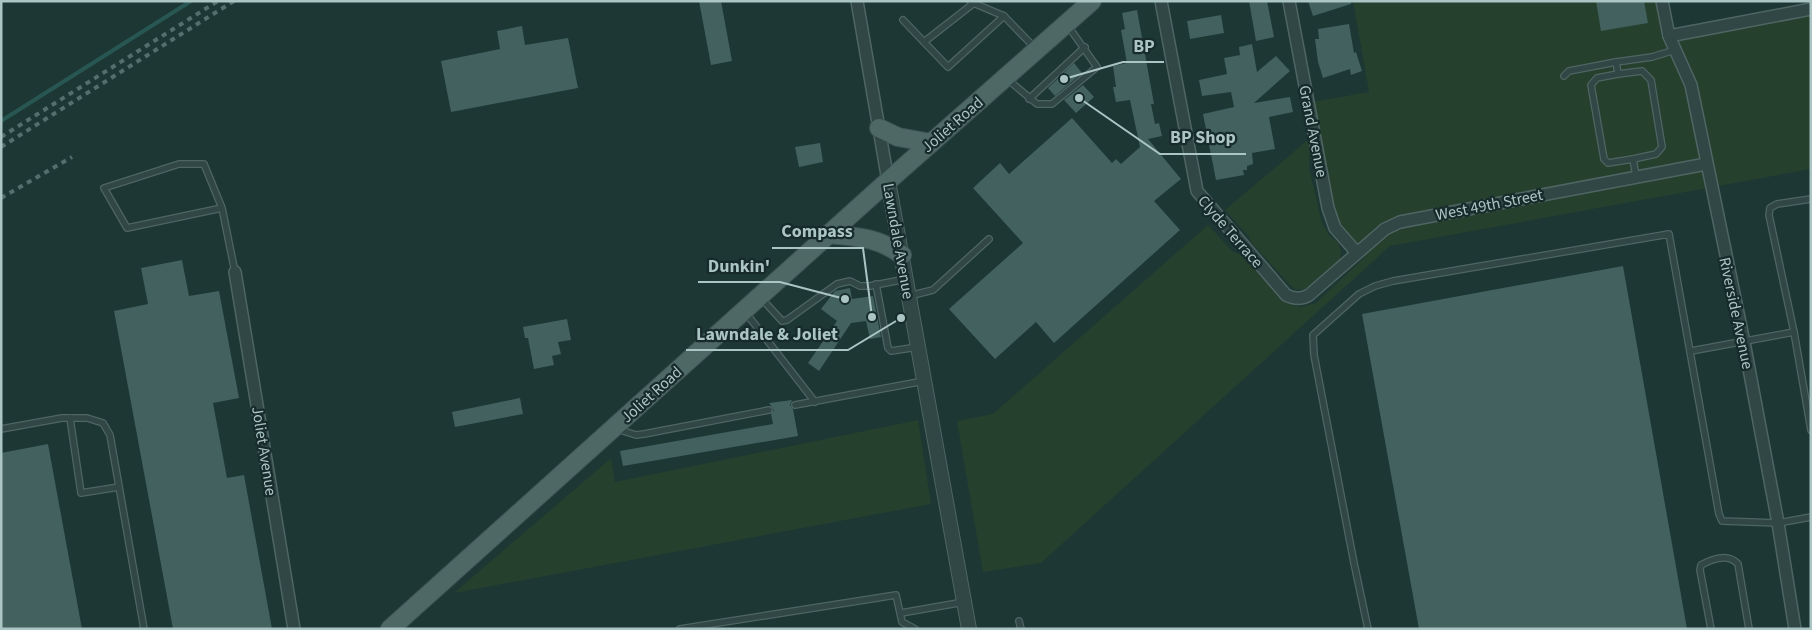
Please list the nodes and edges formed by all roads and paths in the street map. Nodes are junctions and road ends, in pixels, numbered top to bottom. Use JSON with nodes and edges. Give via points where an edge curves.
{"nodes":[{"id":1,"x":857,"y":1,"type":"edge"},
{"id":2,"x":1092,"y":1,"type":"edge"},
{"id":3,"x":1162,"y":1,"type":"edge"},
{"id":4,"x":1289,"y":1,"type":"edge"},
{"id":5,"x":1662,"y":1,"type":"edge"},
{"id":6,"x":972,"y":2,"type":"edge"},
{"id":7,"x":1811,"y":9,"type":"edge"},
{"id":8,"x":1004,"y":16,"type":"junction"},
{"id":9,"x":903,"y":20,"type":"dead end"},
{"id":10,"x":1066,"y":24,"type":"junction"},
{"id":11,"x":1668,"y":36,"type":"junction"},
{"id":12,"x":924,"y":42,"type":"junction"},
{"id":13,"x":1085,"y":47,"type":"junction"},
{"id":14,"x":1037,"y":50,"type":"junction"},
{"id":15,"x":1675,"y":50,"type":"junction"},
{"id":16,"x":1616,"y":62,"type":"junction"},
{"id":17,"x":1618,"y":74,"type":"junction"},
{"id":18,"x":1564,"y":76,"type":"dead end"},
{"id":19,"x":1006,"y":77,"type":"junction"},
{"id":20,"x":1029,"y":99,"type":"junction"},
{"id":21,"x":879,"y":128,"type":"junction"},
{"id":22,"x":931,"y":143,"type":"junction"},
{"id":23,"x":1633,"y":159,"type":"junction"},
{"id":24,"x":1706,"y":164,"type":"junction"},
{"id":25,"x":1636,"y":176,"type":"junction"},
{"id":26,"x":888,"y":181,"type":"junction"},
{"id":27,"x":1811,"y":199,"type":"edge"},
{"id":28,"x":222,"y":208,"type":"junction"},
{"id":29,"x":829,"y":234,"type":"junction"},
{"id":30,"x":989,"y":239,"type":"dead end"},
{"id":31,"x":1356,"y":253,"type":"junction"},
{"id":32,"x":902,"y":256,"type":"junction"},
{"id":33,"x":235,"y":272,"type":"joint"},
{"id":34,"x":906,"y":280,"type":"junction"},
{"id":35,"x":876,"y":284,"type":"junction"},
{"id":36,"x":759,"y":296,"type":"junction"},
{"id":37,"x":909,"y":296,"type":"junction"},
{"id":38,"x":1298,"y":299,"type":"joint"},
{"id":39,"x":744,"y":310,"type":"junction"},
{"id":40,"x":1794,"y":332,"type":"junction"},
{"id":41,"x":1744,"y":342,"type":"junction"},
{"id":42,"x":918,"y":347,"type":"junction"},
{"id":43,"x":1691,"y":351,"type":"junction"},
{"id":44,"x":924,"y":381,"type":"junction"},
{"id":45,"x":815,"y":402,"type":"junction"},
{"id":46,"x":795,"y":405,"type":"dead end"},
{"id":47,"x":769,"y":410,"type":"dead end"},
{"id":48,"x":70,"y":418,"type":"junction"},
{"id":49,"x":614,"y":427,"type":"junction"},
{"id":50,"x":1,"y":430,"type":"edge"},
{"id":51,"x":1811,"y":430,"type":"edge"},
{"id":52,"x":119,"y":488,"type":"junction"},
{"id":53,"x":1811,"y":517,"type":"edge"},
{"id":54,"x":1778,"y":523,"type":"junction"},
{"id":55,"x":964,"y":602,"type":"junction"},
{"id":56,"x":900,"y":613,"type":"junction"},
{"id":57,"x":1019,"y":620,"type":"dead end"},
{"id":58,"x":144,"y":629,"type":"edge"},
{"id":59,"x":294,"y":629,"type":"edge"},
{"id":60,"x":390,"y":629,"type":"edge"},
{"id":61,"x":680,"y":629,"type":"edge"},
{"id":62,"x":915,"y":629,"type":"edge"},
{"id":63,"x":969,"y":629,"type":"edge"},
{"id":64,"x":1021,"y":629,"type":"edge"},
{"id":65,"x":1368,"y":629,"type":"edge"},
{"id":66,"x":1711,"y":629,"type":"edge"},
{"id":67,"x":1749,"y":629,"type":"edge"},
{"id":68,"x":1795,"y":629,"type":"edge"}],
"edges":[{"from":1,"to":21,"type":"street","name":"Lawndale Avenue"},
{"from":2,"to":10,"type":"main road","name":"Joliet Road"},
{"from":3,"to":38,"type":"street","name":"Clyde Terrace","via":[[1197,192],[1286,295]]},
{"from":4,"to":31,"type":"street","name":"Grand Avenue","via":[[1328,208],[1335,228]]},
{"from":5,"to":11,"type":"street","name":"Riverside Avenue"},
{"from":6,"to":8,"type":"lane"},
{"from":6,"to":12,"type":"lane"},
{"from":7,"to":11,"type":"street"},
{"from":8,"to":12,"type":"lane","via":[[948,67]]},
{"from":8,"to":14,"type":"lane"},
{"from":9,"to":12,"type":"lane"},
{"from":10,"to":13,"type":"lane"},
{"from":10,"to":14,"type":"main road","name":"Joliet Road"},
{"from":11,"to":15,"type":"street","name":"Riverside Avenue"},
{"from":13,"to":20,"type":"lane"},
{"from":13,"to":20,"type":"lane","via":[[1097,67],[1052,104],[1037,104]]},
{"from":14,"to":19,"type":"main road","name":"Joliet Road"},
{"from":15,"to":16,"type":"lane"},
{"from":15,"to":24,"type":"street","name":"Riverside Avenue","via":[[1691,85]]},
{"from":16,"to":17,"type":"lane"},
{"from":16,"to":18,"type":"lane","via":[[1569,71]]},
{"from":17,"to":23,"type":"lane","via":[[1597,78],[1590,86],[1604,159],[1608,163]]},
{"from":17,"to":23,"type":"lane","via":[[1642,70],[1651,80],[1662,147],[1656,154]]},
{"from":19,"to":20,"type":"lane"},
{"from":19,"to":22,"type":"main road","name":"Joliet Road"},
{"from":21,"to":22,"type":"main road","via":[[898,137]]},
{"from":21,"to":26,"type":"street","name":"Lawndale Avenue"},
{"from":22,"to":26,"type":"main road","name":"Joliet Road"},
{"from":23,"to":25,"type":"lane"},
{"from":24,"to":25,"type":"street","name":"West 49th Street"},
{"from":24,"to":41,"type":"street","name":"Riverside Avenue"},
{"from":25,"to":31,"type":"street","name":"West 49th Street","via":[[1400,222]]},
{"from":26,"to":29,"type":"main road","name":"Joliet Road"},
{"from":26,"to":32,"type":"street","name":"Lawndale Avenue"},
{"from":27,"to":40,"type":"lane","via":[[1777,204],[1770,208],[1769,215]]},
{"from":28,"to":28,"type":"lane","via":[[127,228],[104,188],[179,164],[204,164]]},
{"from":28,"to":33,"type":"lane"},
{"from":29,"to":32,"type":"main road","via":[[867,238]]},
{"from":29,"to":36,"type":"main road","name":"Joliet Road"},
{"from":30,"to":37,"type":"lane","via":[[933,290]]},
{"from":31,"to":38,"type":"street","name":"West 49th Street","via":[[1309,296]]},
{"from":32,"to":34,"type":"street","name":"Lawndale Avenue"},
{"from":33,"to":59,"type":"street","name":"Joliet Avenue"},
{"from":34,"to":35,"type":"lane"},
{"from":34,"to":37,"type":"street","name":"Lawndale Avenue"},
{"from":35,"to":36,"type":"lane","via":[[860,286],[850,281],[837,284],[782,321]]},
{"from":35,"to":42,"type":"lane","via":[[888,348],[891,351]]},
{"from":36,"to":39,"type":"main road","name":"Joliet Road"},
{"from":37,"to":42,"type":"street","name":"Lawndale Avenue"},
{"from":39,"to":45,"type":"lane"},
{"from":39,"to":49,"type":"main road","name":"Joliet Road"},
{"from":40,"to":41,"type":"lane"},
{"from":40,"to":51,"type":"lane"},
{"from":41,"to":43,"type":"lane"},
{"from":41,"to":54,"type":"street","name":"Riverside Avenue"},
{"from":42,"to":44,"type":"street","name":"Lawndale Avenue"},
{"from":43,"to":54,"type":"lane","via":[[1722,521]]},
{"from":43,"to":65,"type":"lane","via":[[1669,234],[1393,281],[1358,294],[1313,335],[1314,355]]},
{"from":44,"to":45,"type":"lane"},
{"from":44,"to":55,"type":"street","name":"Lawndale Avenue"},
{"from":45,"to":46,"type":"lane"},
{"from":47,"to":49,"type":"lane","via":[[636,435]]},
{"from":48,"to":50,"type":"lane"},
{"from":48,"to":52,"type":"lane","via":[[103,422],[110,435]]},
{"from":48,"to":52,"type":"lane","via":[[81,493]]},
{"from":49,"to":60,"type":"main road","name":"Joliet Road"},
{"from":52,"to":58,"type":"lane"},
{"from":53,"to":54,"type":"lane"},
{"from":54,"to":68,"type":"street","name":"Riverside Avenue"},
{"from":55,"to":56,"type":"lane"},
{"from":55,"to":63,"type":"street","name":"Lawndale Avenue"},
{"from":56,"to":61,"type":"lane","via":[[896,594]]},
{"from":56,"to":62,"type":"lane","via":[[902,622]]},
{"from":57,"to":64,"type":"lane"},
{"from":66,"to":67,"type":"lane","via":[[1701,565],[1726,557],[1734,558],[1738,564]]}]}
